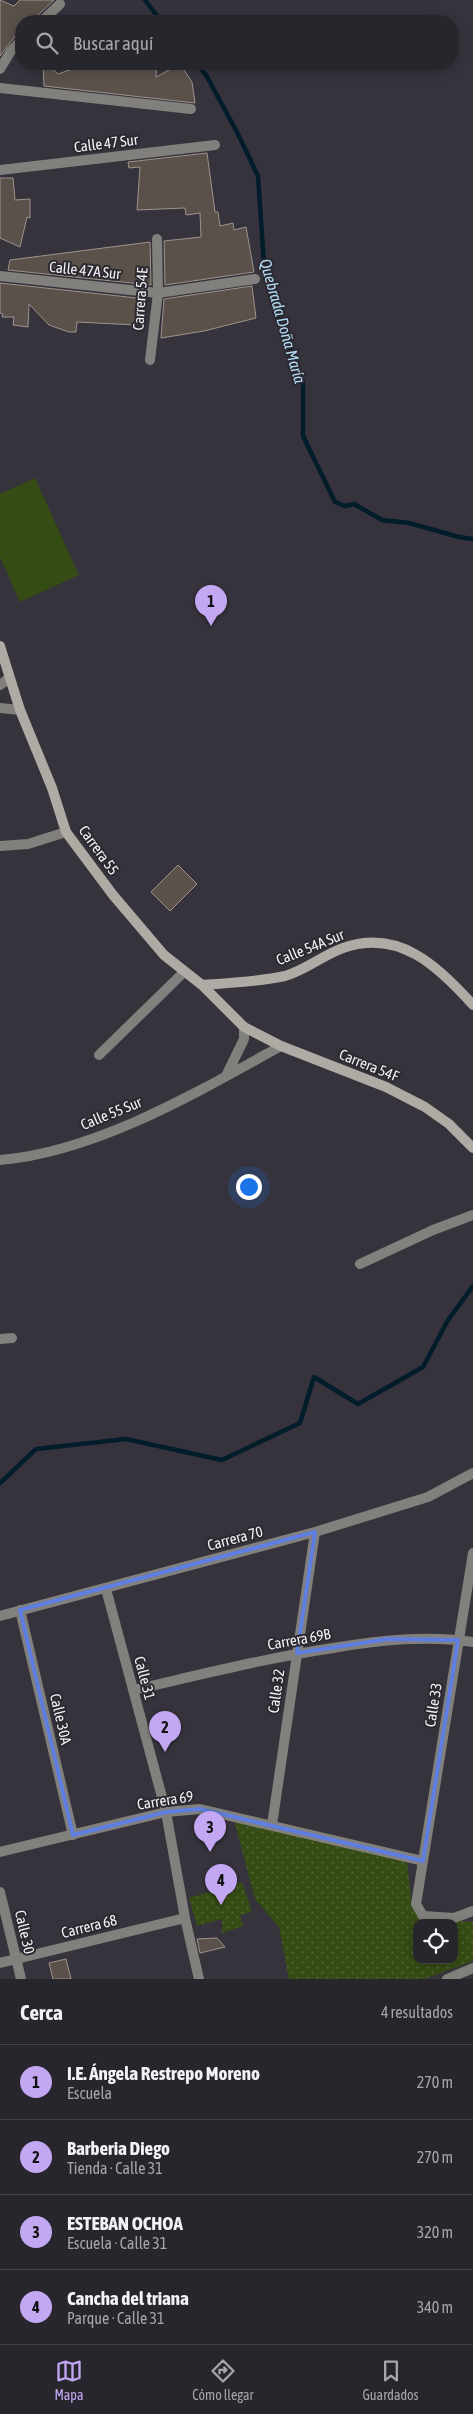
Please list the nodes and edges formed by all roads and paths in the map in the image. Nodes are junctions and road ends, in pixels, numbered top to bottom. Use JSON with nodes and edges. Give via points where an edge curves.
{"nodes":[{"id":1,"x":60,"y":4,"type":"dead end"},
{"id":2,"x":48,"y":15,"type":"edge"},
{"id":3,"x":15,"y":46,"type":"edge"},
{"id":4,"x":0,"y":69,"type":"edge"},
{"id":5,"x":0,"y":88,"type":"edge"},
{"id":6,"x":191,"y":109,"type":"dead end"},
{"id":7,"x":215,"y":145,"type":"dead end"},
{"id":8,"x":0,"y":170,"type":"edge"},
{"id":9,"x":157,"y":239,"type":"dead end"},
{"id":10,"x":0,"y":276,"type":"edge"},
{"id":11,"x":255,"y":279,"type":"dead end"},
{"id":12,"x":158,"y":293,"type":"junction"},
{"id":13,"x":150,"y":360,"type":"dead end"},
{"id":14,"x":0,"y":646,"type":"edge"},
{"id":15,"x":9,"y":678,"type":"junction"},
{"id":16,"x":0,"y":685,"type":"edge"},
{"id":17,"x":0,"y":708,"type":"edge"},
{"id":18,"x":20,"y":710,"type":"junction"},
{"id":19,"x":66,"y":832,"type":"junction"},
{"id":20,"x":0,"y":846,"type":"edge"},
{"id":21,"x":184,"y":972,"type":"junction"},
{"id":22,"x":202,"y":985,"type":"junction"},
{"id":23,"x":473,"y":1005,"type":"edge"},
{"id":24,"x":244,"y":1027,"type":"junction"},
{"id":25,"x":281,"y":1046,"type":"junction"},
{"id":26,"x":99,"y":1055,"type":"dead end"},
{"id":27,"x":226,"y":1076,"type":"junction"},
{"id":28,"x":473,"y":1148,"type":"edge"},
{"id":29,"x":0,"y":1160,"type":"edge"},
{"id":30,"x":473,"y":1215,"type":"edge"},
{"id":31,"x":360,"y":1264,"type":"dead end"},
{"id":32,"x":12,"y":1338,"type":"dead end"},
{"id":33,"x":0,"y":1339,"type":"edge"},
{"id":34,"x":473,"y":1473,"type":"edge"},
{"id":35,"x":315,"y":1532,"type":"junction"},
{"id":36,"x":473,"y":1556,"type":"edge"},
{"id":37,"x":106,"y":1589,"type":"junction"},
{"id":38,"x":20,"y":1610,"type":"junction"},
{"id":39,"x":0,"y":1616,"type":"edge"},
{"id":40,"x":458,"y":1640,"type":"junction"},
{"id":41,"x":473,"y":1642,"type":"edge"},
{"id":42,"x":297,"y":1653,"type":"junction"},
{"id":43,"x":133,"y":1690,"type":"junction"},
{"id":44,"x":166,"y":1812,"type":"junction"},
{"id":45,"x":272,"y":1825,"type":"junction"},
{"id":46,"x":73,"y":1835,"type":"junction"},
{"id":47,"x":0,"y":1852,"type":"edge"},
{"id":48,"x":423,"y":1861,"type":"junction"},
{"id":49,"x":0,"y":1892,"type":"edge"},
{"id":50,"x":473,"y":1911,"type":"edge"},
{"id":51,"x":185,"y":1918,"type":"junction"},
{"id":52,"x":16,"y":1959,"type":"junction"},
{"id":53,"x":0,"y":1962,"type":"edge"},
{"id":54,"x":468,"y":1974,"type":"edge"},
{"id":55,"x":21,"y":1979,"type":"edge"},
{"id":56,"x":199,"y":1979,"type":"edge"},
{"id":57,"x":447,"y":1979,"type":"edge"}],
"edges":[{"from":1,"to":2,"type":"street"},
{"from":3,"to":4,"type":"street"},
{"from":5,"to":6,"type":"street"},
{"from":7,"to":8,"type":"street","name":"Calle 47 Sur"},
{"from":9,"to":12,"type":"street","name":"Carrera 54E"},
{"from":10,"to":12,"type":"street","name":"Calle 47A Sur"},
{"from":11,"to":12,"type":"street","name":"Calle 47A Sur"},
{"from":12,"to":13,"type":"street","name":"Carrera 54E"},
{"from":14,"to":15,"type":"main road","name":"Carrera 55"},
{"from":15,"to":16,"type":"street"},
{"from":15,"to":18,"type":"main road","name":"Carrera 55"},
{"from":17,"to":18,"type":"street"},
{"from":18,"to":19,"type":"main road","name":"Carrera 55"},
{"from":19,"to":20,"type":"street","via":[[28,844]]},
{"from":19,"to":21,"type":"main road","name":"Carrera 55","via":[[150,940]]},
{"from":21,"to":22,"type":"main road","name":"Carrera 55"},
{"from":21,"to":26,"type":"street"},
{"from":22,"to":23,"type":"main road","name":"Calle 54A Sur","via":[[286,976],[342,948],[382,943],[400,947],[438,967]]},
{"from":22,"to":24,"type":"main road","name":"Carrera 55"},
{"from":24,"to":25,"type":"main road","name":"Carrera 54F"},
{"from":24,"to":27,"type":"street","via":[[244,1039]]},
{"from":25,"to":27,"type":"street","name":"Calle 55 Sur"},
{"from":25,"to":28,"type":"main road","name":"Carrera 54F","via":[[426,1107]]},
{"from":27,"to":29,"type":"street","name":"Calle 55 Sur","via":[[104,1133],[61,1148]]},
{"from":30,"to":31,"type":"street"},
{"from":32,"to":33,"type":"street"},
{"from":34,"to":35,"type":"street","name":"Carrera 70","via":[[428,1497]]},
{"from":35,"to":37,"type":"street","name":"Carrera 70"},
{"from":35,"to":42,"type":"street","name":"Calle 32"},
{"from":36,"to":40,"type":"street","name":"Calle 33"},
{"from":37,"to":38,"type":"street","name":"Carrera 70"},
{"from":37,"to":43,"type":"street","name":"Calle 31"},
{"from":38,"to":39,"type":"street","name":"Carrera 70"},
{"from":38,"to":46,"type":"street","name":"Calle 30A"},
{"from":40,"to":41,"type":"street","name":"Carrera 69B"},
{"from":40,"to":42,"type":"street","name":"Carrera 69B","via":[[388,1639]]},
{"from":40,"to":48,"type":"street","name":"Calle 33"},
{"from":42,"to":43,"type":"street","name":"Carrera 69B"},
{"from":42,"to":45,"type":"street","name":"Calle 32"},
{"from":43,"to":44,"type":"street","name":"Calle 31"},
{"from":44,"to":45,"type":"street","name":"Carrera 69","via":[[200,1809]]},
{"from":44,"to":46,"type":"street","name":"Carrera 69"},
{"from":44,"to":51,"type":"street","name":"Calle 31"},
{"from":45,"to":48,"type":"street","name":"Carrera 69"},
{"from":46,"to":47,"type":"street","name":"Carrera 69"},
{"from":48,"to":50,"type":"street","name":"Calle 33","via":[[416,1904],[423,1916],[454,1918]]},
{"from":49,"to":52,"type":"street","name":"Calle 30"},
{"from":51,"to":52,"type":"street","name":"Carrera 68"},
{"from":51,"to":56,"type":"street","name":"Calle 31"},
{"from":52,"to":53,"type":"street","name":"Carrera 68"},
{"from":52,"to":55,"type":"street","name":"Calle 30"},
{"from":54,"to":57,"type":"street"}]}
